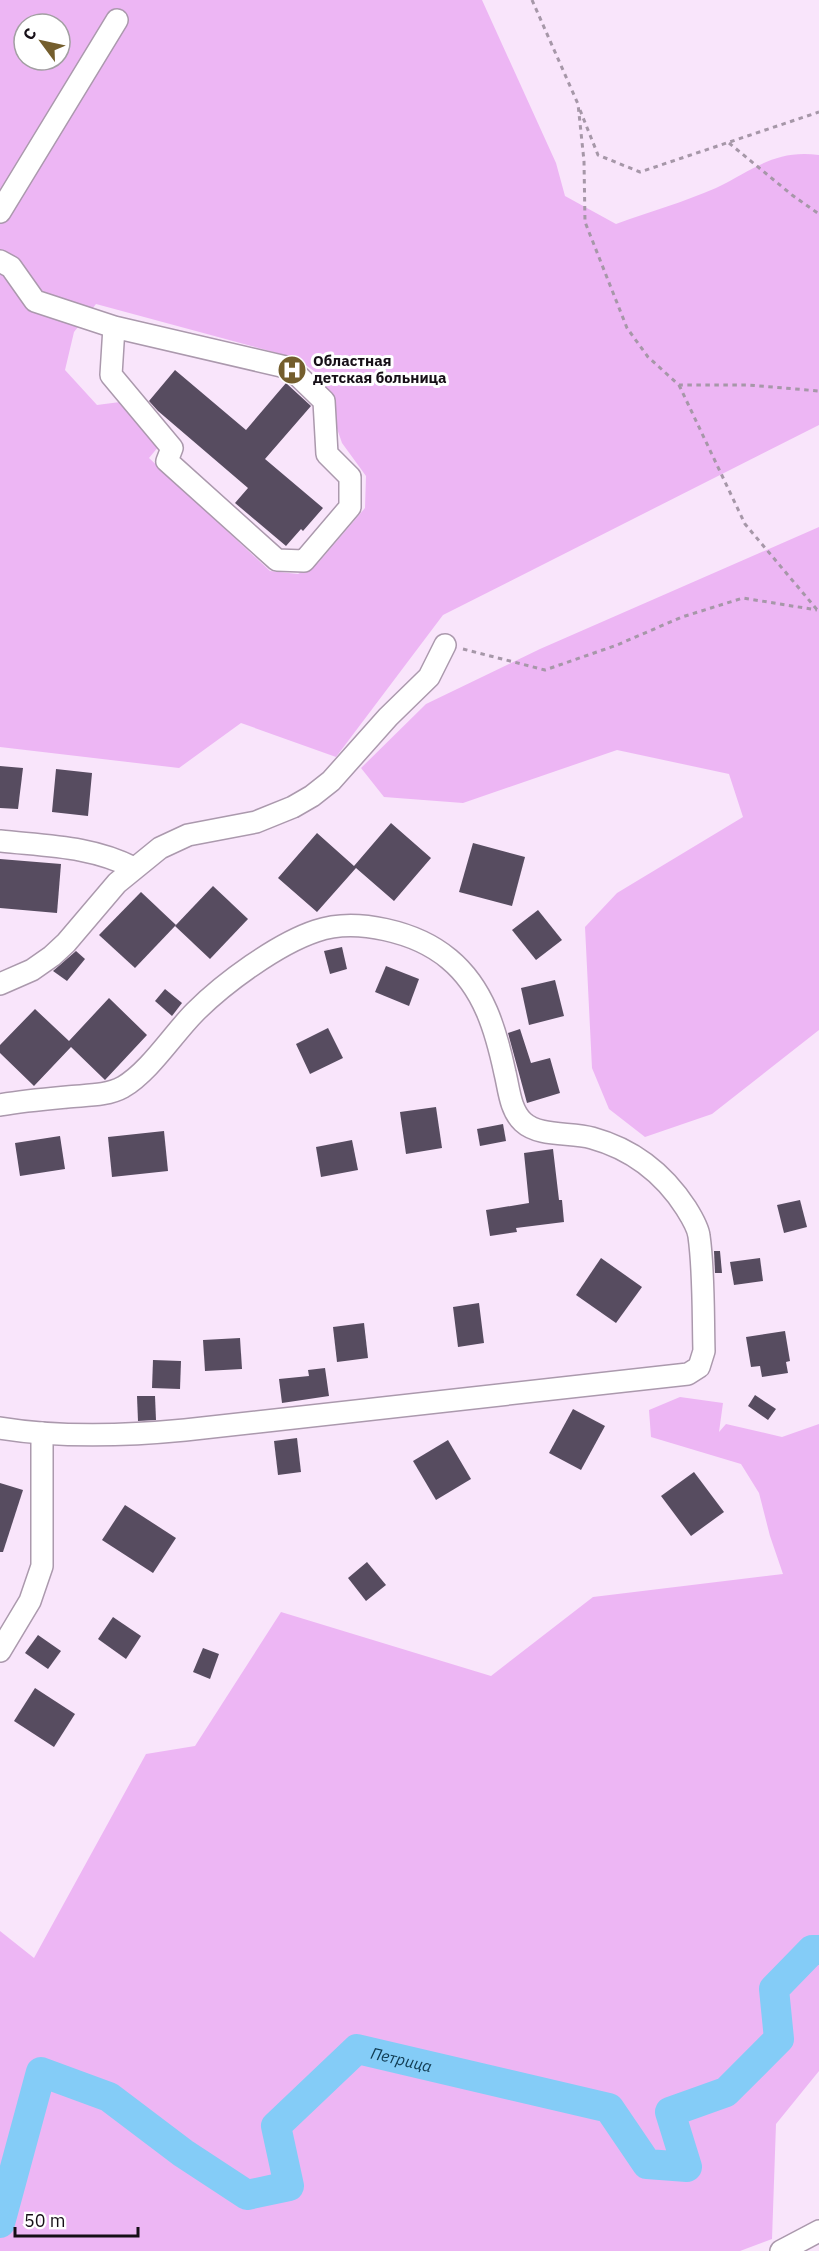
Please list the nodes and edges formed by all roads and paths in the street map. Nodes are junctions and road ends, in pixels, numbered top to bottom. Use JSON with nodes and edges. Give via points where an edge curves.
{"nodes":[{"id":1,"x":532,"y":0,"type":"edge"},
{"id":2,"x":117,"y":20,"type":"dead end"},
{"id":3,"x":578,"y":104,"type":"junction"},
{"id":4,"x":819,"y":112,"type":"edge"},
{"id":5,"x":728,"y":142,"type":"junction"},
{"id":6,"x":0,"y":212,"type":"edge"},
{"id":7,"x":819,"y":214,"type":"edge"},
{"id":8,"x":0,"y":261,"type":"edge"},
{"id":9,"x":114,"y":327,"type":"junction"},
{"id":10,"x":679,"y":385,"type":"junction"},
{"id":11,"x":819,"y":391,"type":"edge"},
{"id":12,"x":818,"y":611,"type":"edge"},
{"id":13,"x":445,"y":645,"type":"joint"},
{"id":14,"x":0,"y":841,"type":"edge"},
{"id":15,"x":134,"y":867,"type":"junction"},
{"id":16,"x":0,"y":984,"type":"edge"},
{"id":17,"x":0,"y":1105,"type":"edge"},
{"id":18,"x":0,"y":1428,"type":"edge"},
{"id":19,"x":42,"y":1433,"type":"junction"},
{"id":20,"x":0,"y":1651,"type":"edge"},
{"id":21,"x":819,"y":2231,"type":"edge"},
{"id":22,"x":781,"y":2251,"type":"edge"}],
"edges":[{"from":1,"to":3,"type":"path"},
{"from":2,"to":6,"type":"street"},
{"from":3,"to":5,"type":"path","via":[[598,155],[640,172]]},
{"from":3,"to":10,"type":"path","via":[[585,222],[627,328],[648,357]]},
{"from":4,"to":5,"type":"path"},
{"from":5,"to":7,"type":"path"},
{"from":8,"to":9,"type":"street","via":[[11,267],[35,301]]},
{"from":9,"to":9,"type":"street","via":[[111,375],[172,448],[167,461],[277,560],[304,561],[350,507],[350,477],[327,454],[324,401],[290,368]]},
{"from":10,"to":11,"type":"path"},
{"from":10,"to":12,"type":"path","via":[[745,524]]},
{"from":12,"to":13,"type":"path","via":[[743,598],[545,670]]},
{"from":13,"to":15,"type":"street","via":[[429,677],[331,782],[312,796],[256,822],[188,835],[160,848]]},
{"from":14,"to":15,"type":"street","via":[[83,850]]},
{"from":15,"to":16,"type":"street","via":[[52,956],[25,974]]},
{"from":17,"to":19,"type":"street","via":[[101,1094],[121,1088],[210,998],[264,958],[316,931],[336,926],[380,929],[434,947],[468,977],[493,1024],[512,1103],[522,1121],[532,1129],[591,1137],[636,1157],[679,1197],[699,1234],[704,1351],[699,1367],[688,1374],[147,1434]]},
{"from":18,"to":19,"type":"street"},
{"from":19,"to":20,"type":"street","via":[[42,1566],[30,1601]]},
{"from":21,"to":22,"type":"street"}]}
